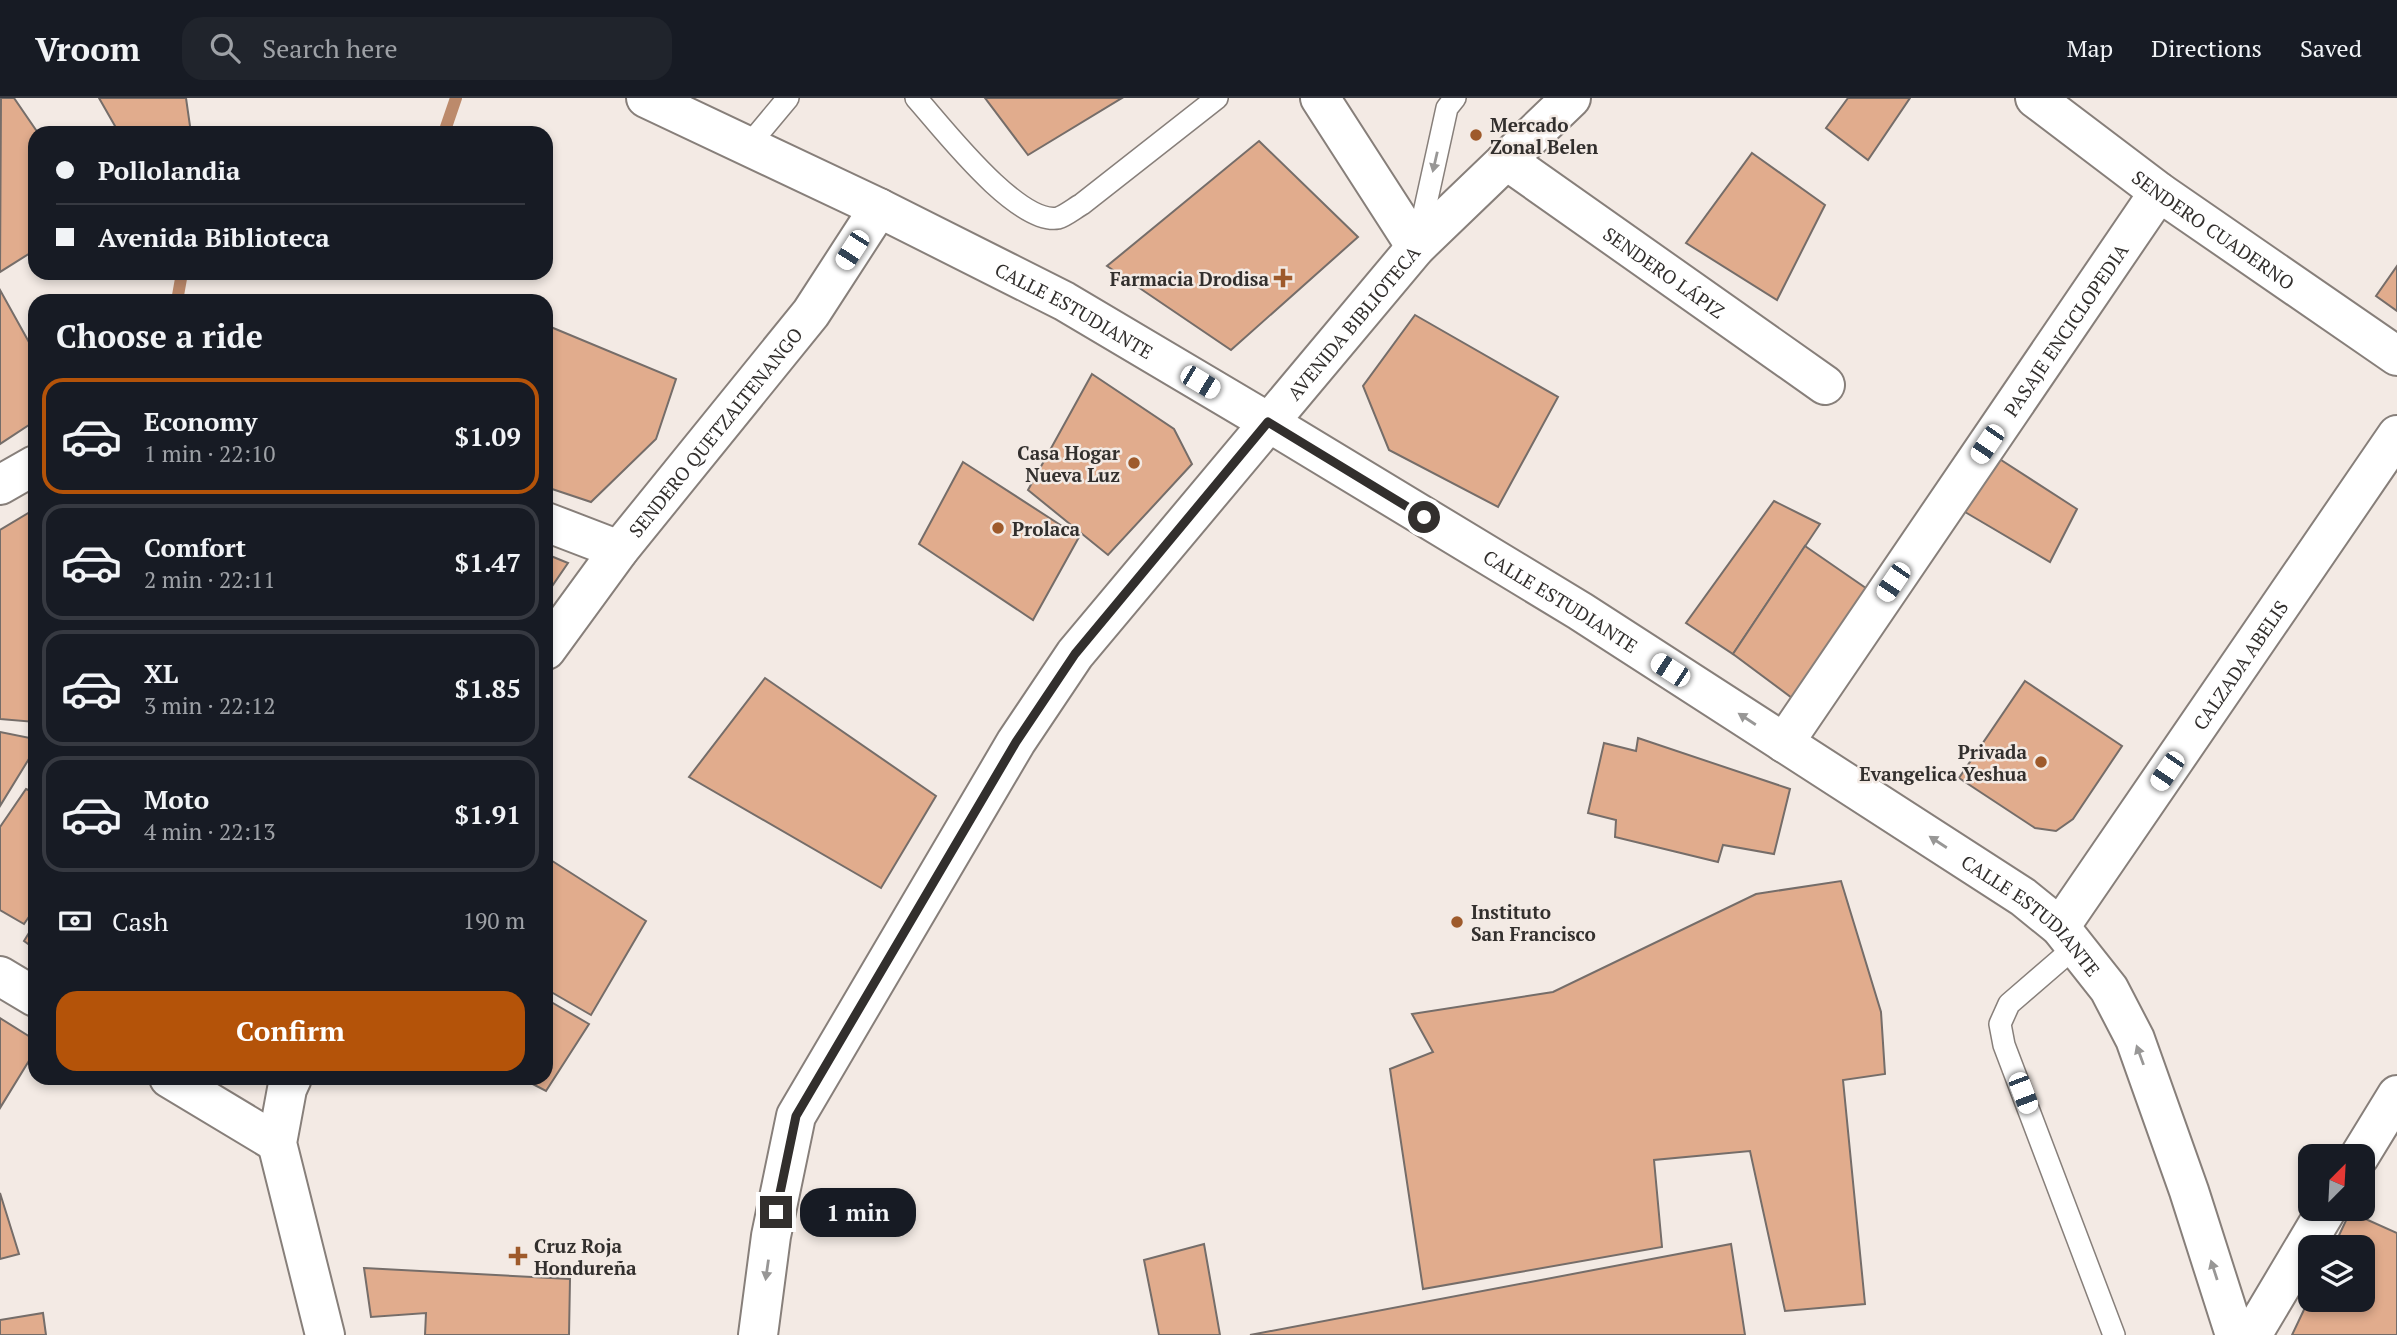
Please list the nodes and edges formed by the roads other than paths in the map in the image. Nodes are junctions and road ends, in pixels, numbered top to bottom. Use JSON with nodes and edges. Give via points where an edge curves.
{"nodes":[{"id":1,"x":646,"y":98,"type":"edge"},
{"id":2,"x":788,"y":98,"type":"edge"},
{"id":3,"x":916,"y":98,"type":"edge"},
{"id":4,"x":1217,"y":98,"type":"edge"},
{"id":5,"x":1320,"y":98,"type":"edge"},
{"id":6,"x":1455,"y":98,"type":"edge"},
{"id":7,"x":1572,"y":98,"type":"edge"},
{"id":8,"x":2035,"y":98,"type":"edge"},
{"id":9,"x":748,"y":146,"type":"junction"},
{"id":10,"x":1506,"y":160,"type":"junction"},
{"id":11,"x":2159,"y":192,"type":"junction"},
{"id":12,"x":878,"y":208,"type":"junction"},
{"id":13,"x":1416,"y":247,"type":"junction"},
{"id":14,"x":2397,"y":356,"type":"edge"},
{"id":15,"x":1825,"y":385,"type":"dead end"},
{"id":16,"x":1268,"y":422,"type":"junction"},
{"id":17,"x":2397,"y":435,"type":"edge"},
{"id":18,"x":28,"y":469,"type":"edge"},
{"id":19,"x":0,"y":485,"type":"edge"},
{"id":20,"x":553,"y":525,"type":"edge"},
{"id":21,"x":619,"y":550,"type":"junction"},
{"id":22,"x":553,"y":640,"type":"edge"},
{"id":23,"x":1784,"y":743,"type":"junction"},
{"id":24,"x":2067,"y":937,"type":"junction"},
{"id":25,"x":0,"y":976,"type":"edge"},
{"id":26,"x":28,"y":993,"type":"edge"},
{"id":27,"x":181,"y":1085,"type":"edge"},
{"id":28,"x":288,"y":1085,"type":"edge"},
{"id":29,"x":2397,"y":1095,"type":"edge"},
{"id":30,"x":277,"y":1143,"type":"junction"},
{"id":31,"x":2367,"y":1144,"type":"edge"},
{"id":32,"x":2319,"y":1222,"type":"edge"},
{"id":33,"x":325,"y":1335,"type":"edge"},
{"id":34,"x":758,"y":1335,"type":"edge"},
{"id":35,"x":2114,"y":1335,"type":"edge"},
{"id":36,"x":2235,"y":1335,"type":"edge"},
{"id":37,"x":2252,"y":1335,"type":"edge"}],
"edges":[{"from":1,"to":9,"type":"street","name":"CALLE ESTUDIANTE"},
{"from":2,"to":9,"type":"lane"},
{"from":3,"to":4,"type":"lane","via":[[994,185],[1036,214],[1058,218]]},
{"from":5,"to":13,"type":"street"},
{"from":6,"to":13,"type":"lane","one_way":true,"via":[[1447,107]]},
{"from":7,"to":10,"type":"street","name":"AVENIDA BIBLIOTECA"},
{"from":8,"to":11,"type":"street","name":"SENDERO CUADERNO"},
{"from":9,"to":12,"type":"street","name":"CALLE ESTUDIANTE"},
{"from":10,"to":13,"type":"street","name":"AVENIDA BIBLIOTECA"},
{"from":10,"to":15,"type":"street","name":"SENDERO LÁPIZ"},
{"from":11,"to":14,"type":"street","name":"SENDERO CUADERNO"},
{"from":11,"to":23,"type":"street","name":"PASAJE ENCICLOPEDIA"},
{"from":12,"to":16,"type":"street","name":"CALLE ESTUDIANTE","via":[[1064,301]]},
{"from":12,"to":21,"type":"street","name":"SENDERO QUETZALTENANGO","via":[[811,313]]},
{"from":13,"to":16,"type":"street","name":"AVENIDA BIBLIOTECA"},
{"from":23,"to":16,"type":"street","name":"CALLE ESTUDIANTE","one_way":true,"via":[[1580,611]]},
{"from":16,"to":34,"type":"street","name":"AVENIDA BIBLIOTECA","one_way":true,"via":[[1068,665],[1016,742],[796,1116],[771,1237]]},
{"from":17,"to":24,"type":"street","name":"CALZADA ABELIS"},
{"from":18,"to":19,"type":"street"},
{"from":20,"to":21,"type":"street"},
{"from":21,"to":22,"type":"street","name":"SENDERO QUETZALTENANGO"},
{"from":24,"to":23,"type":"street","name":"CALLE ESTUDIANTE","one_way":true,"via":[[2023,897]]},
{"from":24,"to":35,"type":"lane","via":[[2009,1004],[2000,1024]]},
{"from":36,"to":24,"type":"street","name":"CALLE ESTUDIANTE","one_way":true,"via":[[2135,1039],[2109,989]]},
{"from":25,"to":26,"type":"street"},
{"from":27,"to":30,"type":"street"},
{"from":28,"to":30,"type":"street"},
{"from":29,"to":31,"type":"street"},
{"from":30,"to":33,"type":"street"},
{"from":32,"to":37,"type":"street"}]}
